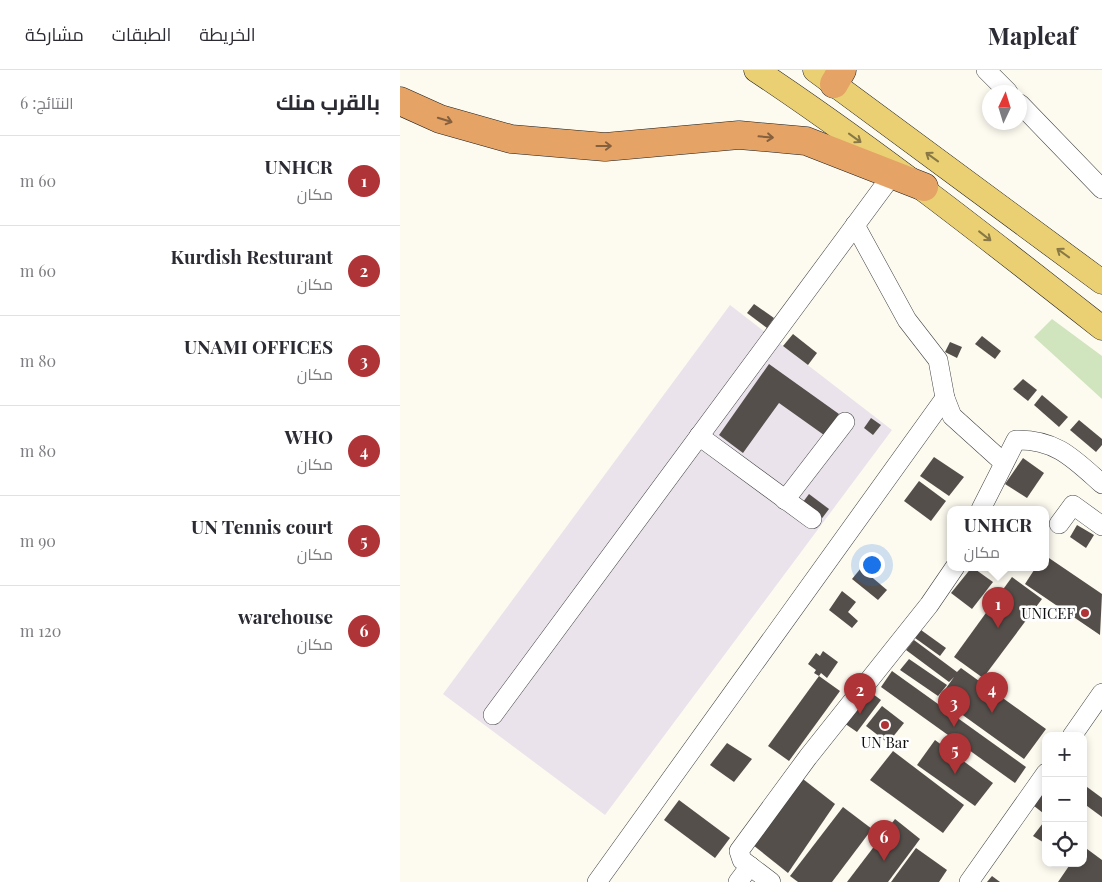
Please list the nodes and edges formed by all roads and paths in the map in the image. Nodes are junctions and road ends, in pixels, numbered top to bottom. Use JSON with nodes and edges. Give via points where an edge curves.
{"nodes":[{"id":1,"x":756,"y":70,"type":"edge"},
{"id":2,"x":986,"y":70,"type":"edge"},
{"id":3,"x":830,"y":75,"type":"edge"},
{"id":4,"x":1001,"y":85,"type":"edge"},
{"id":5,"x":400,"y":101,"type":"edge"},
{"id":6,"x":816,"y":109,"type":"junction"},
{"id":7,"x":1027,"y":111,"type":"edge"},
{"id":8,"x":894,"y":174,"type":"junction"},
{"id":9,"x":924,"y":188,"type":"junction"},
{"id":10,"x":1102,"y":189,"type":"edge"},
{"id":11,"x":856,"y":225,"type":"junction"},
{"id":12,"x":1102,"y":282,"type":"edge"},
{"id":13,"x":1102,"y":328,"type":"edge"},
{"id":14,"x":945,"y":398,"type":"junction"},
{"id":15,"x":845,"y":422,"type":"dead end"},
{"id":16,"x":700,"y":436,"type":"junction"},
{"id":17,"x":1004,"y":463,"type":"junction"},
{"id":18,"x":1102,"y":484,"type":"edge"},
{"id":19,"x":785,"y":500,"type":"junction"},
{"id":20,"x":983,"y":506,"type":"edge"},
{"id":21,"x":812,"y":520,"type":"dead end"},
{"id":22,"x":1059,"y":524,"type":"dead end"},
{"id":23,"x":1102,"y":526,"type":"edge"},
{"id":24,"x":952,"y":571,"type":"edge"},
{"id":25,"x":1102,"y":693,"type":"edge"},
{"id":26,"x":494,"y":715,"type":"dead end"},
{"id":27,"x":1075,"y":732,"type":"edge"},
{"id":28,"x":1043,"y":777,"type":"edge"},
{"id":29,"x":750,"y":866,"type":"junction"},
{"id":30,"x":597,"y":882,"type":"edge"},
{"id":31,"x":738,"y":882,"type":"edge"},
{"id":32,"x":771,"y":882,"type":"edge"},
{"id":33,"x":969,"y":882,"type":"edge"}],
"edges":[{"from":1,"to":6,"type":"main road"},
{"from":2,"to":4,"type":"street"},
{"from":3,"to":6,"type":"main road"},
{"from":12,"to":3,"type":"main road","one_way":true},
{"from":5,"to":8,"type":"highway","one_way":true,"via":[[440,119],[511,139],[605,147],[748,136],[806,141]]},
{"from":6,"to":9,"type":"main road","one_way":true},
{"from":7,"to":10,"type":"street"},
{"from":8,"to":9,"type":"highway"},
{"from":8,"to":11,"type":"street"},
{"from":9,"to":13,"type":"main road","one_way":true},
{"from":11,"to":14,"type":"street","via":[[907,320],[938,360]]},
{"from":11,"to":16,"type":"street"},
{"from":14,"to":17,"type":"street","via":[[952,416]]},
{"from":14,"to":30,"type":"street"},
{"from":15,"to":19,"type":"street"},
{"from":16,"to":19,"type":"street"},
{"from":16,"to":26,"type":"street"},
{"from":17,"to":18,"type":"street","via":[[1016,440],[1031,440],[1058,447]]},
{"from":17,"to":20,"type":"street"},
{"from":19,"to":21,"type":"street"},
{"from":22,"to":23,"type":"street","via":[[1073,505]]},
{"from":24,"to":29,"type":"street","via":[[739,851],[742,860]]},
{"from":25,"to":27,"type":"street"},
{"from":28,"to":33,"type":"street"},
{"from":29,"to":31,"type":"street"},
{"from":29,"to":32,"type":"street"}]}
